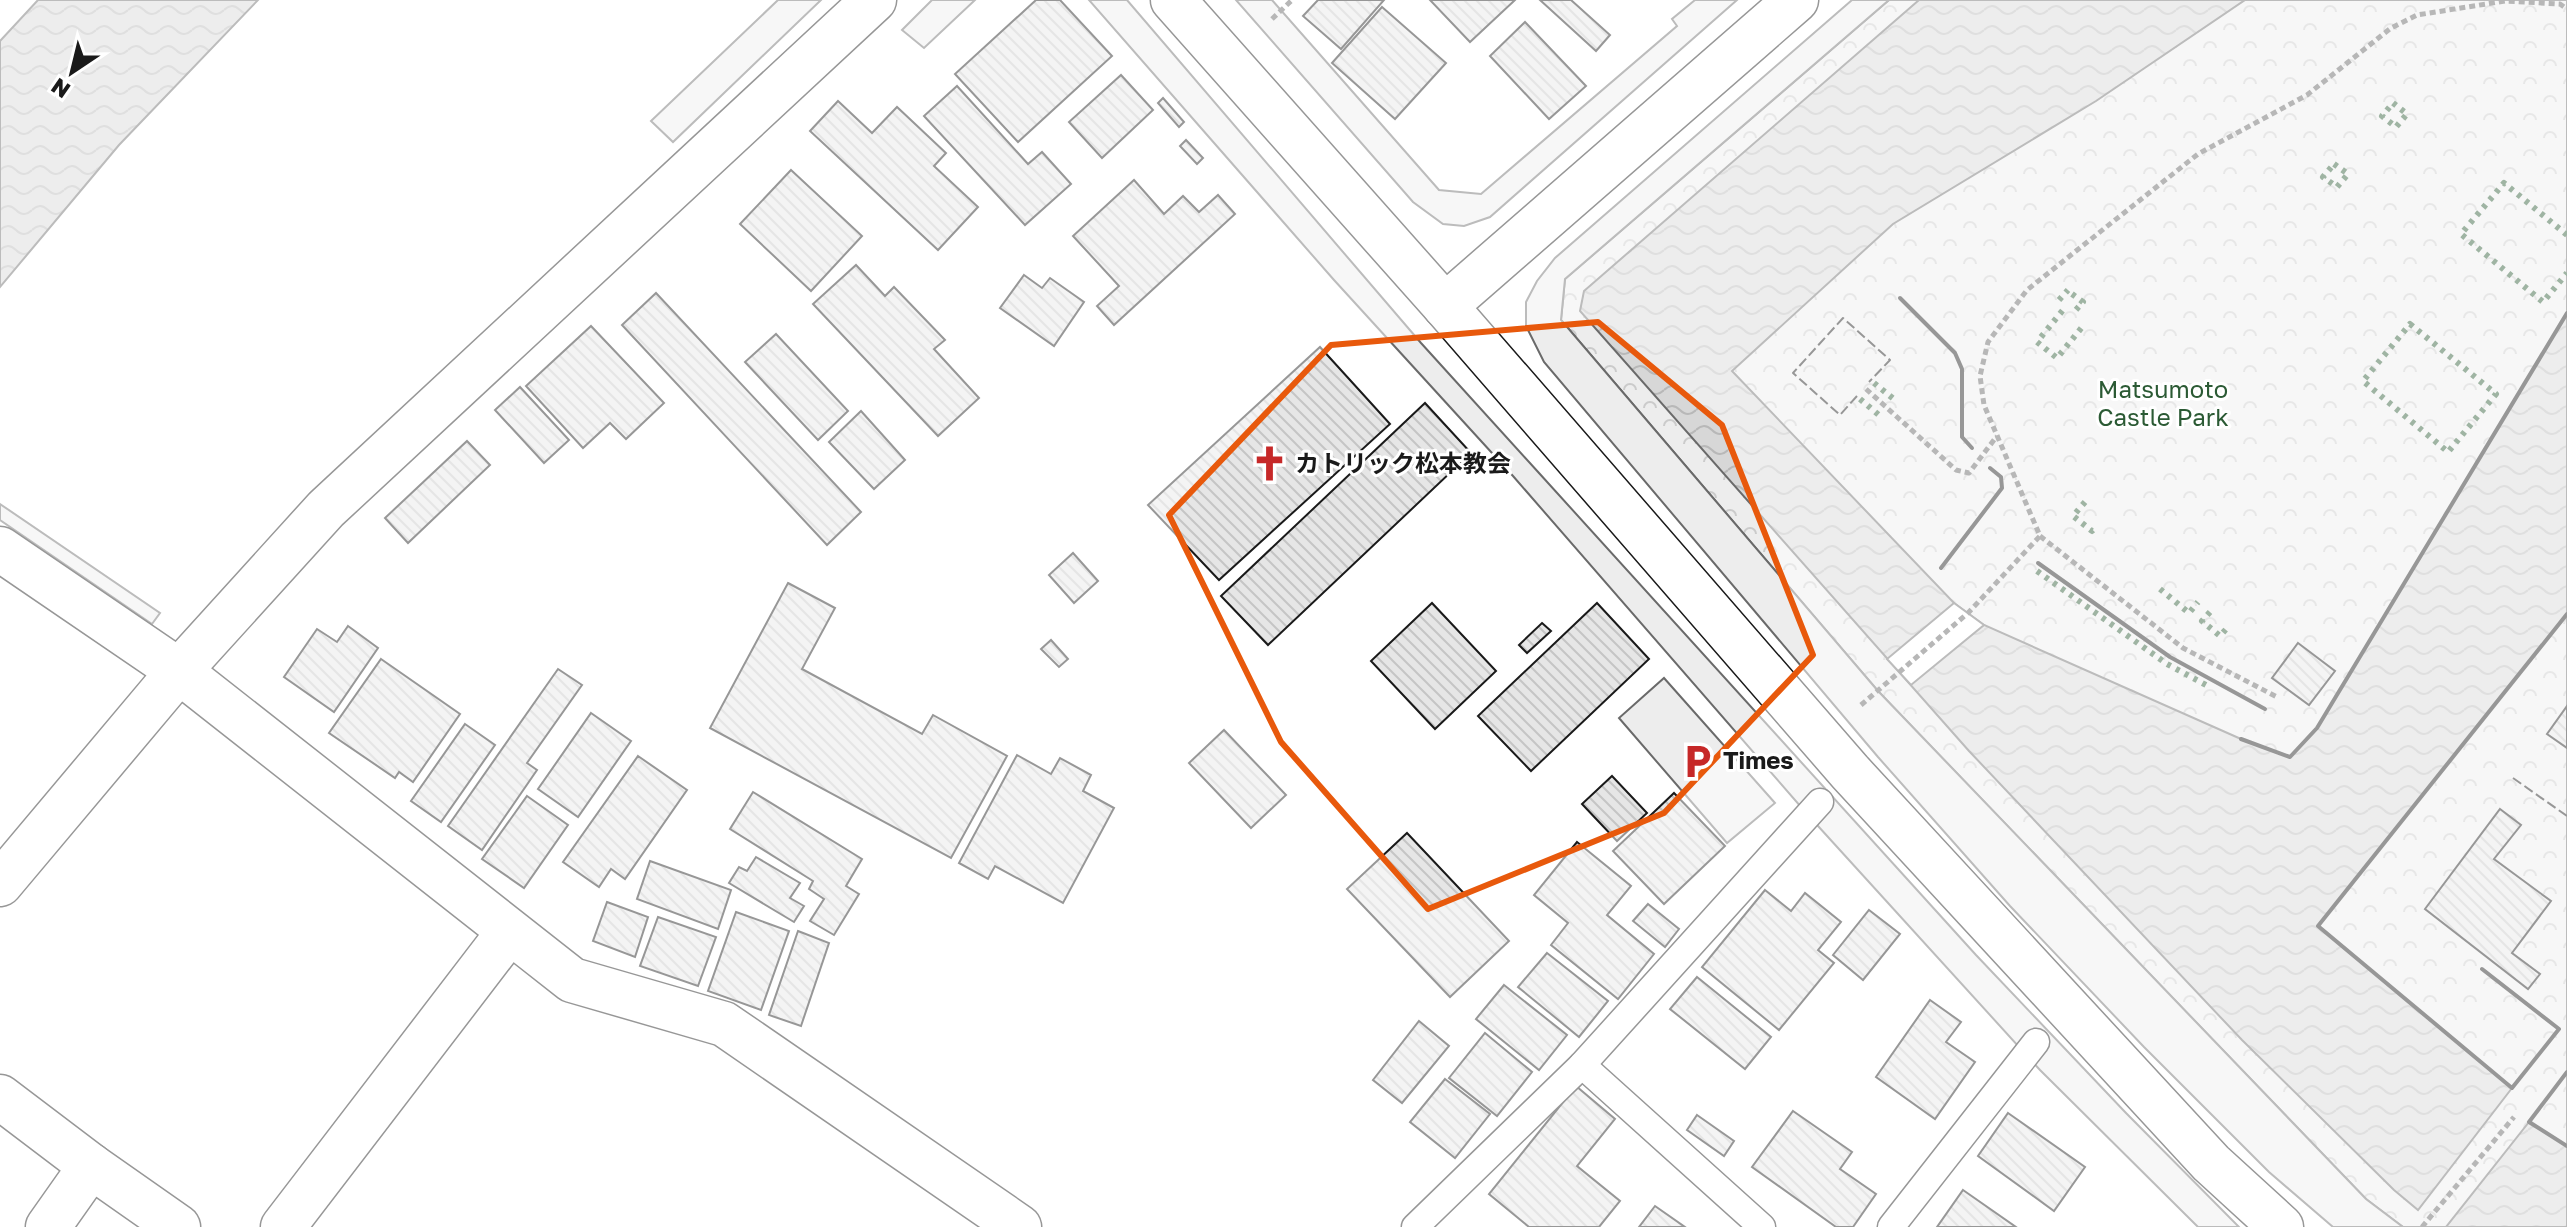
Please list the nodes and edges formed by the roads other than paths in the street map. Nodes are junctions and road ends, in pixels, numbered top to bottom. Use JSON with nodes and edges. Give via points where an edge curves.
{"nodes":[{"id":1,"x":874,"y":0,"type":"edge"},
{"id":2,"x":1173,"y":0,"type":"edge"},
{"id":3,"x":1796,"y":0,"type":"edge"},
{"id":4,"x":1445,"y":306,"type":"junction"},
{"id":5,"x":0,"y":549,"type":"edge"},
{"id":6,"x":179,"y":671,"type":"junction"},
{"id":7,"x":1820,"y":802,"type":"dead end"},
{"id":8,"x":0,"y":884,"type":"edge"},
{"id":9,"x":509,"y":932,"type":"junction"},
{"id":10,"x":2036,"y":1042,"type":"dead end"},
{"id":11,"x":1582,"y":1065,"type":"junction"},
{"id":12,"x":0,"y":1097,"type":"edge"},
{"id":13,"x":91,"y":1166,"type":"junction"},
{"id":14,"x":48,"y":1227,"type":"edge"},
{"id":15,"x":178,"y":1227,"type":"edge"},
{"id":16,"x":283,"y":1227,"type":"edge"},
{"id":17,"x":1019,"y":1227,"type":"edge"},
{"id":18,"x":1415,"y":1227,"type":"edge"},
{"id":19,"x":1762,"y":1227,"type":"edge"},
{"id":20,"x":1891,"y":1227,"type":"edge"},
{"id":21,"x":2281,"y":1227,"type":"edge"}],
"edges":[{"from":1,"to":6,"type":"street","via":[[326,509]]},
{"from":2,"to":4,"type":"street"},
{"from":3,"to":4,"type":"street"},
{"from":4,"to":21,"type":"street","via":[[1850,772],[2200,1152]]},
{"from":5,"to":6,"type":"street"},
{"from":6,"to":8,"type":"street"},
{"from":6,"to":9,"type":"street"},
{"from":7,"to":11,"type":"lane"},
{"from":9,"to":16,"type":"street"},
{"from":9,"to":17,"type":"street","via":[[572,980],[724,1024]]},
{"from":10,"to":20,"type":"lane"},
{"from":11,"to":18,"type":"lane"},
{"from":11,"to":19,"type":"lane"},
{"from":12,"to":13,"type":"street"},
{"from":13,"to":14,"type":"street"},
{"from":13,"to":15,"type":"street"}]}
